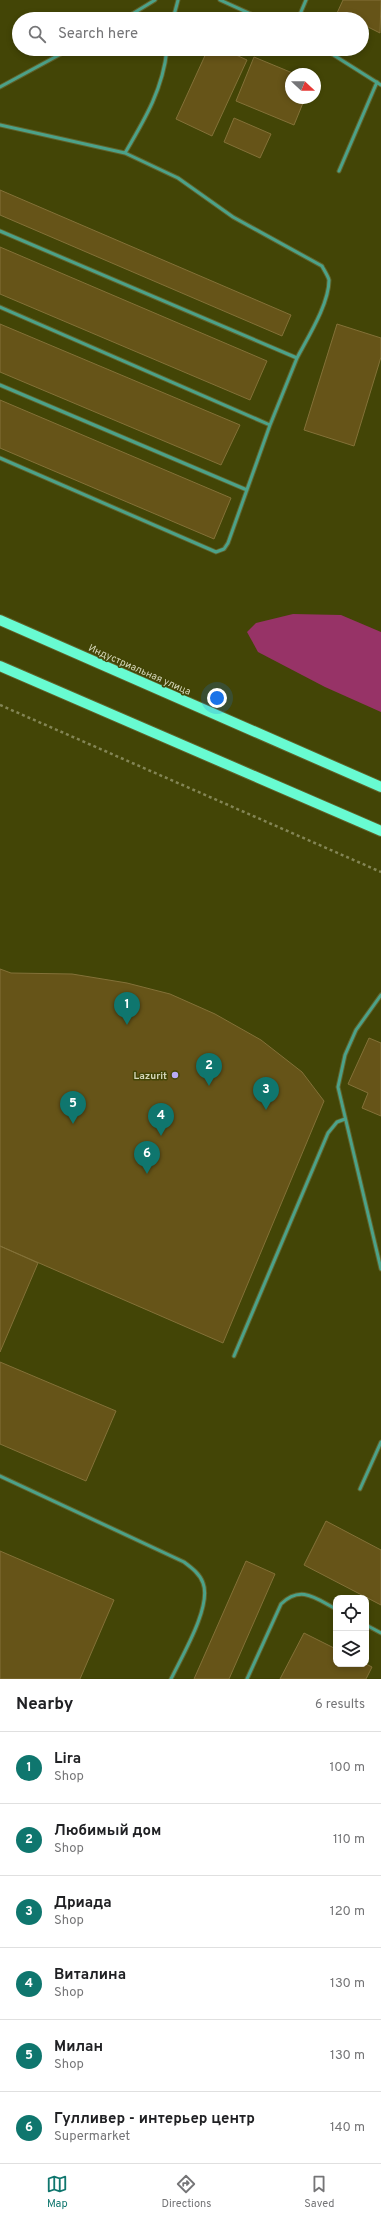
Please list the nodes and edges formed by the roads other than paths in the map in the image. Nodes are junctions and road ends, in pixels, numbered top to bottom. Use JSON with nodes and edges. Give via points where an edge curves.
{"nodes":[{"id":1,"x":155,"y":0,"type":"edge"},
{"id":2,"x":178,"y":0,"type":"edge"},
{"id":3,"x":220,"y":0,"type":"edge"},
{"id":4,"x":306,"y":0,"type":"edge"},
{"id":5,"x":135,"y":12,"type":"edge"},
{"id":6,"x":175,"y":12,"type":"edge"},
{"id":7,"x":247,"y":12,"type":"edge"},
{"id":8,"x":301,"y":12,"type":"edge"},
{"id":9,"x":57,"y":56,"type":"edge"},
{"id":10,"x":166,"y":56,"type":"edge"},
{"id":11,"x":335,"y":56,"type":"edge"},
{"id":12,"x":377,"y":82,"type":"junction"},
{"id":13,"x":381,"y":85,"type":"edge"},
{"id":14,"x":0,"y":87,"type":"edge"},
{"id":15,"x":0,"y":125,"type":"edge"},
{"id":16,"x":125,"y":154,"type":"junction"},
{"id":17,"x":339,"y":171,"type":"dead end"},
{"id":18,"x":0,"y":231,"type":"edge"},
{"id":19,"x":0,"y":307,"type":"edge"},
{"id":20,"x":297,"y":358,"type":"junction"},
{"id":21,"x":0,"y":386,"type":"edge"},
{"id":22,"x":270,"y":425,"type":"junction"},
{"id":23,"x":0,"y":458,"type":"edge"},
{"id":24,"x":247,"y":490,"type":"junction"},
{"id":25,"x":0,"y":620,"type":"edge"},
{"id":26,"x":0,"y":666,"type":"edge"},
{"id":27,"x":381,"y":787,"type":"edge"},
{"id":28,"x":381,"y":831,"type":"edge"},
{"id":29,"x":381,"y":995,"type":"edge"},
{"id":30,"x":345,"y":1119,"type":"junction"},
{"id":31,"x":381,"y":1269,"type":"edge"},
{"id":32,"x":234,"y":1356,"type":"dead end"},
{"id":33,"x":381,"y":1442,"type":"edge"},
{"id":34,"x":0,"y":1476,"type":"edge"},
{"id":35,"x":360,"y":1489,"type":"dead end"},
{"id":36,"x":333,"y":1607,"type":"edge"},
{"id":37,"x":369,"y":1627,"type":"edge"},
{"id":38,"x":381,"y":1633,"type":"edge"},
{"id":39,"x":171,"y":1679,"type":"edge"},
{"id":40,"x":248,"y":1679,"type":"edge"}],
"edges":[{"from":1,"to":5,"type":"lane"},
{"from":2,"to":6,"type":"lane"},
{"from":3,"to":7,"type":"lane"},
{"from":4,"to":8,"type":"lane"},
{"from":9,"to":14,"type":"lane"},
{"from":10,"to":16,"type":"lane","via":[[153,105]]},
{"from":11,"to":12,"type":"lane"},
{"from":12,"to":13,"type":"lane"},
{"from":12,"to":17,"type":"lane"},
{"from":15,"to":16,"type":"lane"},
{"from":16,"to":20,"type":"lane","via":[[178,178],[233,217],[322,266],[329,279],[325,298]]},
{"from":18,"to":20,"type":"lane"},
{"from":19,"to":22,"type":"lane"},
{"from":20,"to":22,"type":"lane"},
{"from":21,"to":24,"type":"lane"},
{"from":22,"to":24,"type":"lane"},
{"from":23,"to":24,"type":"lane","via":[[216,552],[224,549],[228,543]]},
{"from":25,"to":27,"type":"main road","name":"Индустриальная улица"},
{"from":26,"to":28,"type":"main road"},
{"from":29,"to":30,"type":"lane","via":[[356,1030],[345,1055],[338,1087]]},
{"from":30,"to":31,"type":"lane"},
{"from":30,"to":32,"type":"lane","via":[[337,1122],[328,1133]]},
{"from":33,"to":35,"type":"lane"},
{"from":34,"to":39,"type":"lane","via":[[184,1562],[196,1572],[203,1582],[206,1595],[202,1610]]},
{"from":36,"to":40,"type":"lane","via":[[300,1593],[289,1596],[280,1604]]},
{"from":37,"to":38,"type":"lane"}]}
